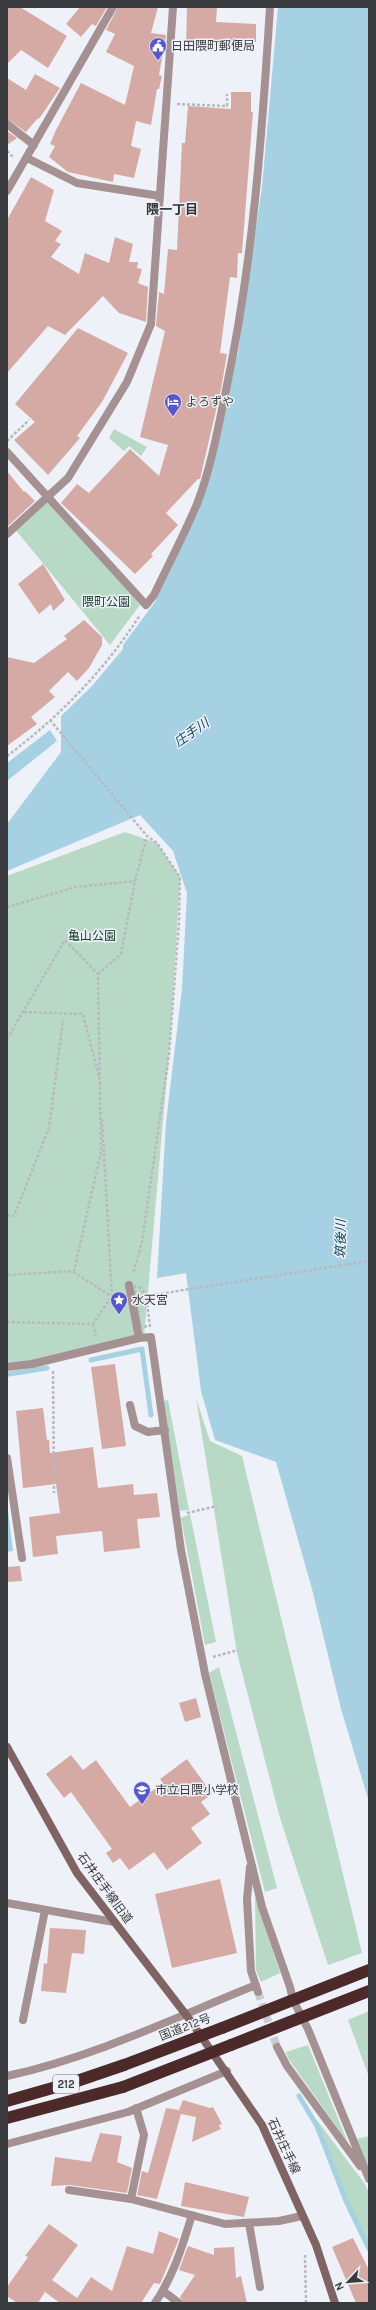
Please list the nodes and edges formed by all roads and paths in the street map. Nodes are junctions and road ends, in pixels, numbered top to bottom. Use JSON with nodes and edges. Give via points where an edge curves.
{"nodes":[{"id":1,"x":113,"y":7,"type":"edge"},
{"id":2,"x":173,"y":7,"type":"edge"},
{"id":3,"x":270,"y":7,"type":"edge"},
{"id":4,"x":227,"y":94,"type":"dead end"},
{"id":5,"x":166,"y":104,"type":"junction"},
{"id":6,"x":7,"y":124,"type":"edge"},
{"id":7,"x":34,"y":145,"type":"junction"},
{"id":8,"x":27,"y":158,"type":"junction"},
{"id":9,"x":7,"y":191,"type":"edge"},
{"id":10,"x":160,"y":196,"type":"junction"},
{"id":11,"x":28,"y":420,"type":"dead end"},
{"id":12,"x":7,"y":442,"type":"edge"},
{"id":13,"x":7,"y":452,"type":"edge"},
{"id":14,"x":49,"y":497,"type":"junction"},
{"id":15,"x":7,"y":534,"type":"edge"},
{"id":16,"x":146,"y":605,"type":"junction"},
{"id":17,"x":50,"y":720,"type":"junction"},
{"id":18,"x":7,"y":756,"type":"edge"},
{"id":19,"x":147,"y":836,"type":"junction"},
{"id":20,"x":135,"y":881,"type":"junction"},
{"id":21,"x":7,"y":907,"type":"edge"},
{"id":22,"x":98,"y":974,"type":"junction"},
{"id":23,"x":24,"y":1012,"type":"junction"},
{"id":24,"x":63,"y":1020,"type":"dead end"},
{"id":25,"x":7,"y":1039,"type":"edge"},
{"id":26,"x":100,"y":1081,"type":"junction"},
{"id":27,"x":7,"y":1215,"type":"edge"},
{"id":28,"x":369,"y":1261,"type":"edge"},
{"id":29,"x":72,"y":1271,"type":"junction"},
{"id":30,"x":7,"y":1275,"type":"edge"},
{"id":31,"x":129,"y":1285,"type":"joint"},
{"id":32,"x":112,"y":1296,"type":"junction"},
{"id":33,"x":146,"y":1296,"type":"dead end"},
{"id":34,"x":7,"y":1322,"type":"edge"},
{"id":35,"x":139,"y":1338,"type":"junction"},
{"id":36,"x":53,"y":1359,"type":"junction"},
{"id":37,"x":7,"y":1367,"type":"edge"},
{"id":38,"x":130,"y":1405,"type":"dead end"},
{"id":39,"x":165,"y":1430,"type":"junction"},
{"id":40,"x":7,"y":1458,"type":"edge"},
{"id":41,"x":54,"y":1493,"type":"dead end"},
{"id":42,"x":217,"y":1506,"type":"dead end"},
{"id":43,"x":176,"y":1515,"type":"junction"},
{"id":44,"x":22,"y":1558,"type":"dead end"},
{"id":45,"x":238,"y":1650,"type":"dead end"},
{"id":46,"x":203,"y":1660,"type":"junction"},
{"id":47,"x":7,"y":1747,"type":"edge"},
{"id":48,"x":250,"y":1861,"type":"junction"},
{"id":49,"x":7,"y":1903,"type":"edge"},
{"id":50,"x":45,"y":1910,"type":"junction"},
{"id":51,"x":114,"y":1922,"type":"junction"},
{"id":52,"x":369,"y":1970,"type":"edge"},
{"id":53,"x":369,"y":1991,"type":"edge"},
{"id":54,"x":293,"y":2000,"type":"junction"},
{"id":55,"x":185,"y":2014,"type":"junction"},
{"id":56,"x":302,"y":2017,"type":"junction"},
{"id":57,"x":23,"y":2020,"type":"dead end"},
{"id":58,"x":278,"y":2047,"type":"tunnel mouth"},
{"id":59,"x":226,"y":2071,"type":"junction"},
{"id":60,"x":7,"y":2076,"type":"edge"},
{"id":61,"x":7,"y":2100,"type":"edge"},
{"id":62,"x":136,"y":2108,"type":"junction"},
{"id":63,"x":7,"y":2118,"type":"edge"},
{"id":64,"x":7,"y":2144,"type":"edge"},
{"id":65,"x":368,"y":2178,"type":"edge"},
{"id":66,"x":69,"y":2190,"type":"dead end"},
{"id":67,"x":131,"y":2199,"type":"junction"},
{"id":68,"x":192,"y":2215,"type":"junction"},
{"id":69,"x":302,"y":2216,"type":"junction"},
{"id":70,"x":249,"y":2223,"type":"junction"},
{"id":71,"x":306,"y":2255,"type":"dead end"},
{"id":72,"x":260,"y":2287,"type":"dead end"},
{"id":73,"x":163,"y":2291,"type":"junction"},
{"id":74,"x":155,"y":2303,"type":"edge"},
{"id":75,"x":180,"y":2303,"type":"edge"},
{"id":76,"x":306,"y":2303,"type":"edge"},
{"id":77,"x":335,"y":2303,"type":"edge"}],
"edges":[{"from":1,"to":7,"type":"street"},
{"from":2,"to":5,"type":"street"},
{"from":3,"to":16,"type":"street","via":[[261,152],[248,269],[234,351],[212,454],[197,504],[154,595]]},
{"from":4,"to":5,"type":"path","via":[[227,106]]},
{"from":5,"to":10,"type":"street"},
{"from":6,"to":7,"type":"street"},
{"from":7,"to":8,"type":"street"},
{"from":8,"to":9,"type":"street"},
{"from":8,"to":10,"type":"street","via":[[77,183]]},
{"from":10,"to":14,"type":"street","via":[[151,324],[127,382],[68,478]]},
{"from":11,"to":12,"type":"path"},
{"from":13,"to":14,"type":"street"},
{"from":14,"to":15,"type":"street"},
{"from":14,"to":16,"type":"street"},
{"from":16,"to":17,"type":"path","via":[[120,646],[82,690]]},
{"from":17,"to":18,"type":"path"},
{"from":17,"to":19,"type":"path"},
{"from":19,"to":20,"type":"path"},
{"from":19,"to":31,"type":"path","via":[[157,843],[180,877],[179,922],[169,1055],[142,1242]]},
{"from":20,"to":21,"type":"path","via":[[76,887]]},
{"from":20,"to":22,"type":"path","via":[[121,954]]},
{"from":22,"to":23,"type":"path","via":[[65,940]]},
{"from":22,"to":26,"type":"path"},
{"from":23,"to":25,"type":"path"},
{"from":23,"to":26,"type":"path","via":[[83,1014]]},
{"from":24,"to":27,"type":"path","via":[[49,1128],[14,1216]]},
{"from":26,"to":29,"type":"path","via":[[101,1152]]},
{"from":26,"to":32,"type":"path"},
{"from":28,"to":33,"type":"path"},
{"from":29,"to":30,"type":"path"},
{"from":29,"to":32,"type":"path"},
{"from":31,"to":35,"type":"street"},
{"from":32,"to":34,"type":"path","via":[[93,1324]]},
{"from":35,"to":36,"type":"street"},
{"from":35,"to":39,"type":"street","via":[[151,1337]]},
{"from":36,"to":37,"type":"street"},
{"from":36,"to":41,"type":"path"},
{"from":38,"to":39,"type":"street","via":[[134,1426],[148,1432]]},
{"from":39,"to":43,"type":"street"},
{"from":40,"to":44,"type":"street"},
{"from":42,"to":43,"type":"path"},
{"from":43,"to":46,"type":"street"},
{"from":45,"to":46,"type":"path"},
{"from":46,"to":48,"type":"street"},
{"from":47,"to":51,"type":"street","name":"石井庄手線旧道","via":[[77,1873]]},
{"from":48,"to":54,"type":"street","via":[[262,1907]]},
{"from":48,"to":55,"type":"street","via":[[248,1906],[251,1971],[257,1989]]},
{"from":49,"to":50,"type":"street"},
{"from":50,"to":51,"type":"street"},
{"from":50,"to":57,"type":"street"},
{"from":51,"to":55,"type":"street","name":"石井庄手線旧道"},
{"from":52,"to":54,"type":"highway","name":"国道212号","number":"212"},
{"from":53,"to":56,"type":"highway","number":"212"},
{"from":54,"to":56,"type":"street"},
{"from":54,"to":61,"type":"highway","name":"国道212号","number":"212","bridge":true,"via":[[124,2065]]},
{"from":55,"to":59,"type":"street","name":"石井庄手線"},
{"from":55,"to":60,"type":"street","via":[[153,2029],[85,2054]]},
{"from":56,"to":63,"type":"highway","number":"212","bridge":true,"via":[[123,2087]]},
{"from":56,"to":65,"type":"street"},
{"from":58,"to":65,"type":"street","via":[[287,2066]]},
{"from":59,"to":62,"type":"street"},
{"from":59,"to":69,"type":"street","name":"石井庄手線","via":[[262,2125]]},
{"from":62,"to":64,"type":"street"},
{"from":62,"to":67,"type":"street","via":[[144,2135]]},
{"from":66,"to":67,"type":"street"},
{"from":67,"to":68,"type":"street"},
{"from":68,"to":70,"type":"street","via":[[225,2224]]},
{"from":68,"to":73,"type":"street","via":[[177,2267]]},
{"from":69,"to":70,"type":"street"},
{"from":69,"to":77,"type":"street","name":"石井庄手線","via":[[316,2245]]},
{"from":70,"to":72,"type":"street"},
{"from":71,"to":76,"type":"path"},
{"from":73,"to":74,"type":"street"},
{"from":73,"to":75,"type":"street"}]}
